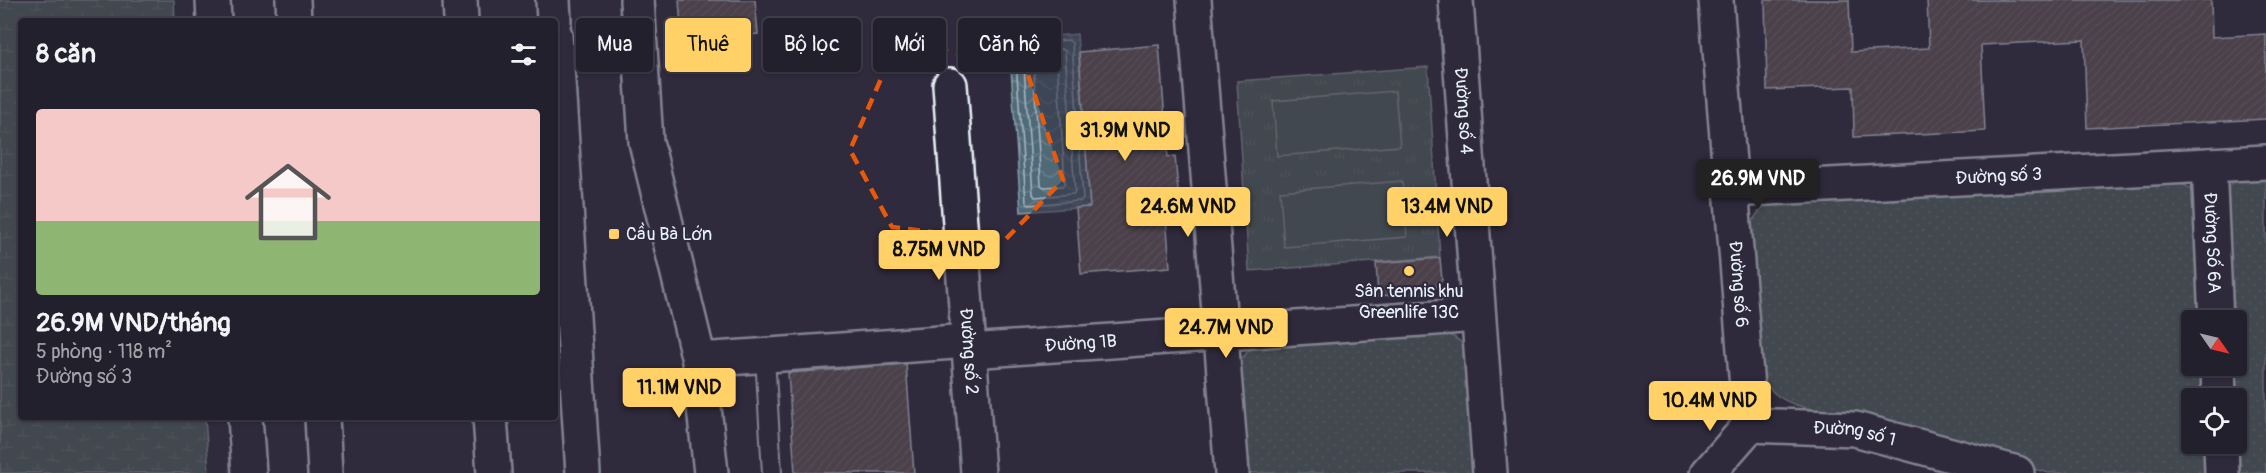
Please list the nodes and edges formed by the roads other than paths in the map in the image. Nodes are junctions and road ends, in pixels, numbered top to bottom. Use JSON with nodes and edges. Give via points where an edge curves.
{"nodes":[{"id":1,"x":213,"y":0,"type":"edge"},
{"id":2,"x":293,"y":0,"type":"edge"},
{"id":3,"x":460,"y":0,"type":"edge"},
{"id":4,"x":553,"y":0,"type":"edge"},
{"id":5,"x":637,"y":0,"type":"edge"},
{"id":6,"x":1194,"y":0,"type":"edge"},
{"id":7,"x":1456,"y":0,"type":"edge"},
{"id":8,"x":1716,"y":0,"type":"edge"},
{"id":9,"x":214,"y":18,"type":"edge"},
{"id":10,"x":294,"y":18,"type":"edge"},
{"id":11,"x":461,"y":18,"type":"edge"},
{"id":12,"x":554,"y":18,"type":"edge"},
{"id":13,"x":558,"y":82,"type":"edge"},
{"id":14,"x":950,"y":85,"type":"dead end"},
{"id":15,"x":2266,"y":162,"type":"edge"},
{"id":16,"x":2209,"y":165,"type":"junction"},
{"id":17,"x":1731,"y":190,"type":"junction"},
{"id":18,"x":2216,"y":310,"type":"edge"},
{"id":19,"x":1478,"y":315,"type":"junction"},
{"id":20,"x":1222,"y":333,"type":"junction"},
{"id":21,"x":969,"y":346,"type":"junction"},
{"id":22,"x":699,"y":360,"type":"junction"},
{"id":23,"x":766,"y":373,"type":"dead end"},
{"id":24,"x":245,"y":420,"type":"edge"},
{"id":25,"x":322,"y":420,"type":"edge"},
{"id":26,"x":490,"y":420,"type":"edge"},
{"id":27,"x":1750,"y":425,"type":"junction"},
{"id":28,"x":2221,"y":454,"type":"edge"},
{"id":29,"x":249,"y":473,"type":"edge"},
{"id":30,"x":326,"y":473,"type":"edge"},
{"id":31,"x":494,"y":473,"type":"edge"},
{"id":32,"x":583,"y":473,"type":"edge"},
{"id":33,"x":711,"y":473,"type":"edge"},
{"id":34,"x":772,"y":473,"type":"edge"},
{"id":35,"x":978,"y":473,"type":"edge"},
{"id":36,"x":1232,"y":473,"type":"edge"},
{"id":37,"x":1490,"y":473,"type":"edge"},
{"id":38,"x":1708,"y":473,"type":"edge"},
{"id":39,"x":2017,"y":473,"type":"edge"},
{"id":40,"x":2222,"y":473,"type":"edge"}],
"edges":[{"from":1,"to":9,"type":"main road"},
{"from":2,"to":10,"type":"main road"},
{"from":3,"to":11,"type":"main road"},
{"from":4,"to":12,"type":"main road"},
{"from":5,"to":22,"type":"main road","via":[[646,142]]},
{"from":6,"to":20,"type":"main road"},
{"from":7,"to":19,"type":"main road","name":"Đường số 4"},
{"from":8,"to":17,"type":"main road","name":"Đường số 6"},
{"from":13,"to":32,"type":"main road"},
{"from":14,"to":21,"type":"main road","name":"Đường số 2"},
{"from":15,"to":16,"type":"main road","name":"Đường số 3"},
{"from":16,"to":17,"type":"main road","name":"Đường số 3"},
{"from":16,"to":18,"type":"main road","name":"Đường Số 6A"},
{"from":17,"to":27,"type":"main road","name":"Đường số 6"},
{"from":19,"to":20,"type":"main road","name":"Đường 1B"},
{"from":19,"to":37,"type":"main road","name":"Đường số 4"},
{"from":20,"to":21,"type":"main road","name":"Đường 1B"},
{"from":20,"to":36,"type":"main road"},
{"from":21,"to":22,"type":"main road","name":"Đường 1B"},
{"from":21,"to":35,"type":"main road","name":"Đường số 2"},
{"from":22,"to":33,"type":"main road"},
{"from":23,"to":34,"type":"lane"},
{"from":24,"to":29,"type":"main road"},
{"from":25,"to":30,"type":"main road"},
{"from":26,"to":31,"type":"main road"},
{"from":27,"to":38,"type":"main road"},
{"from":27,"to":39,"type":"main road","name":"Đường số 1","via":[[1855,429]]},
{"from":28,"to":40,"type":"main road"}]}
